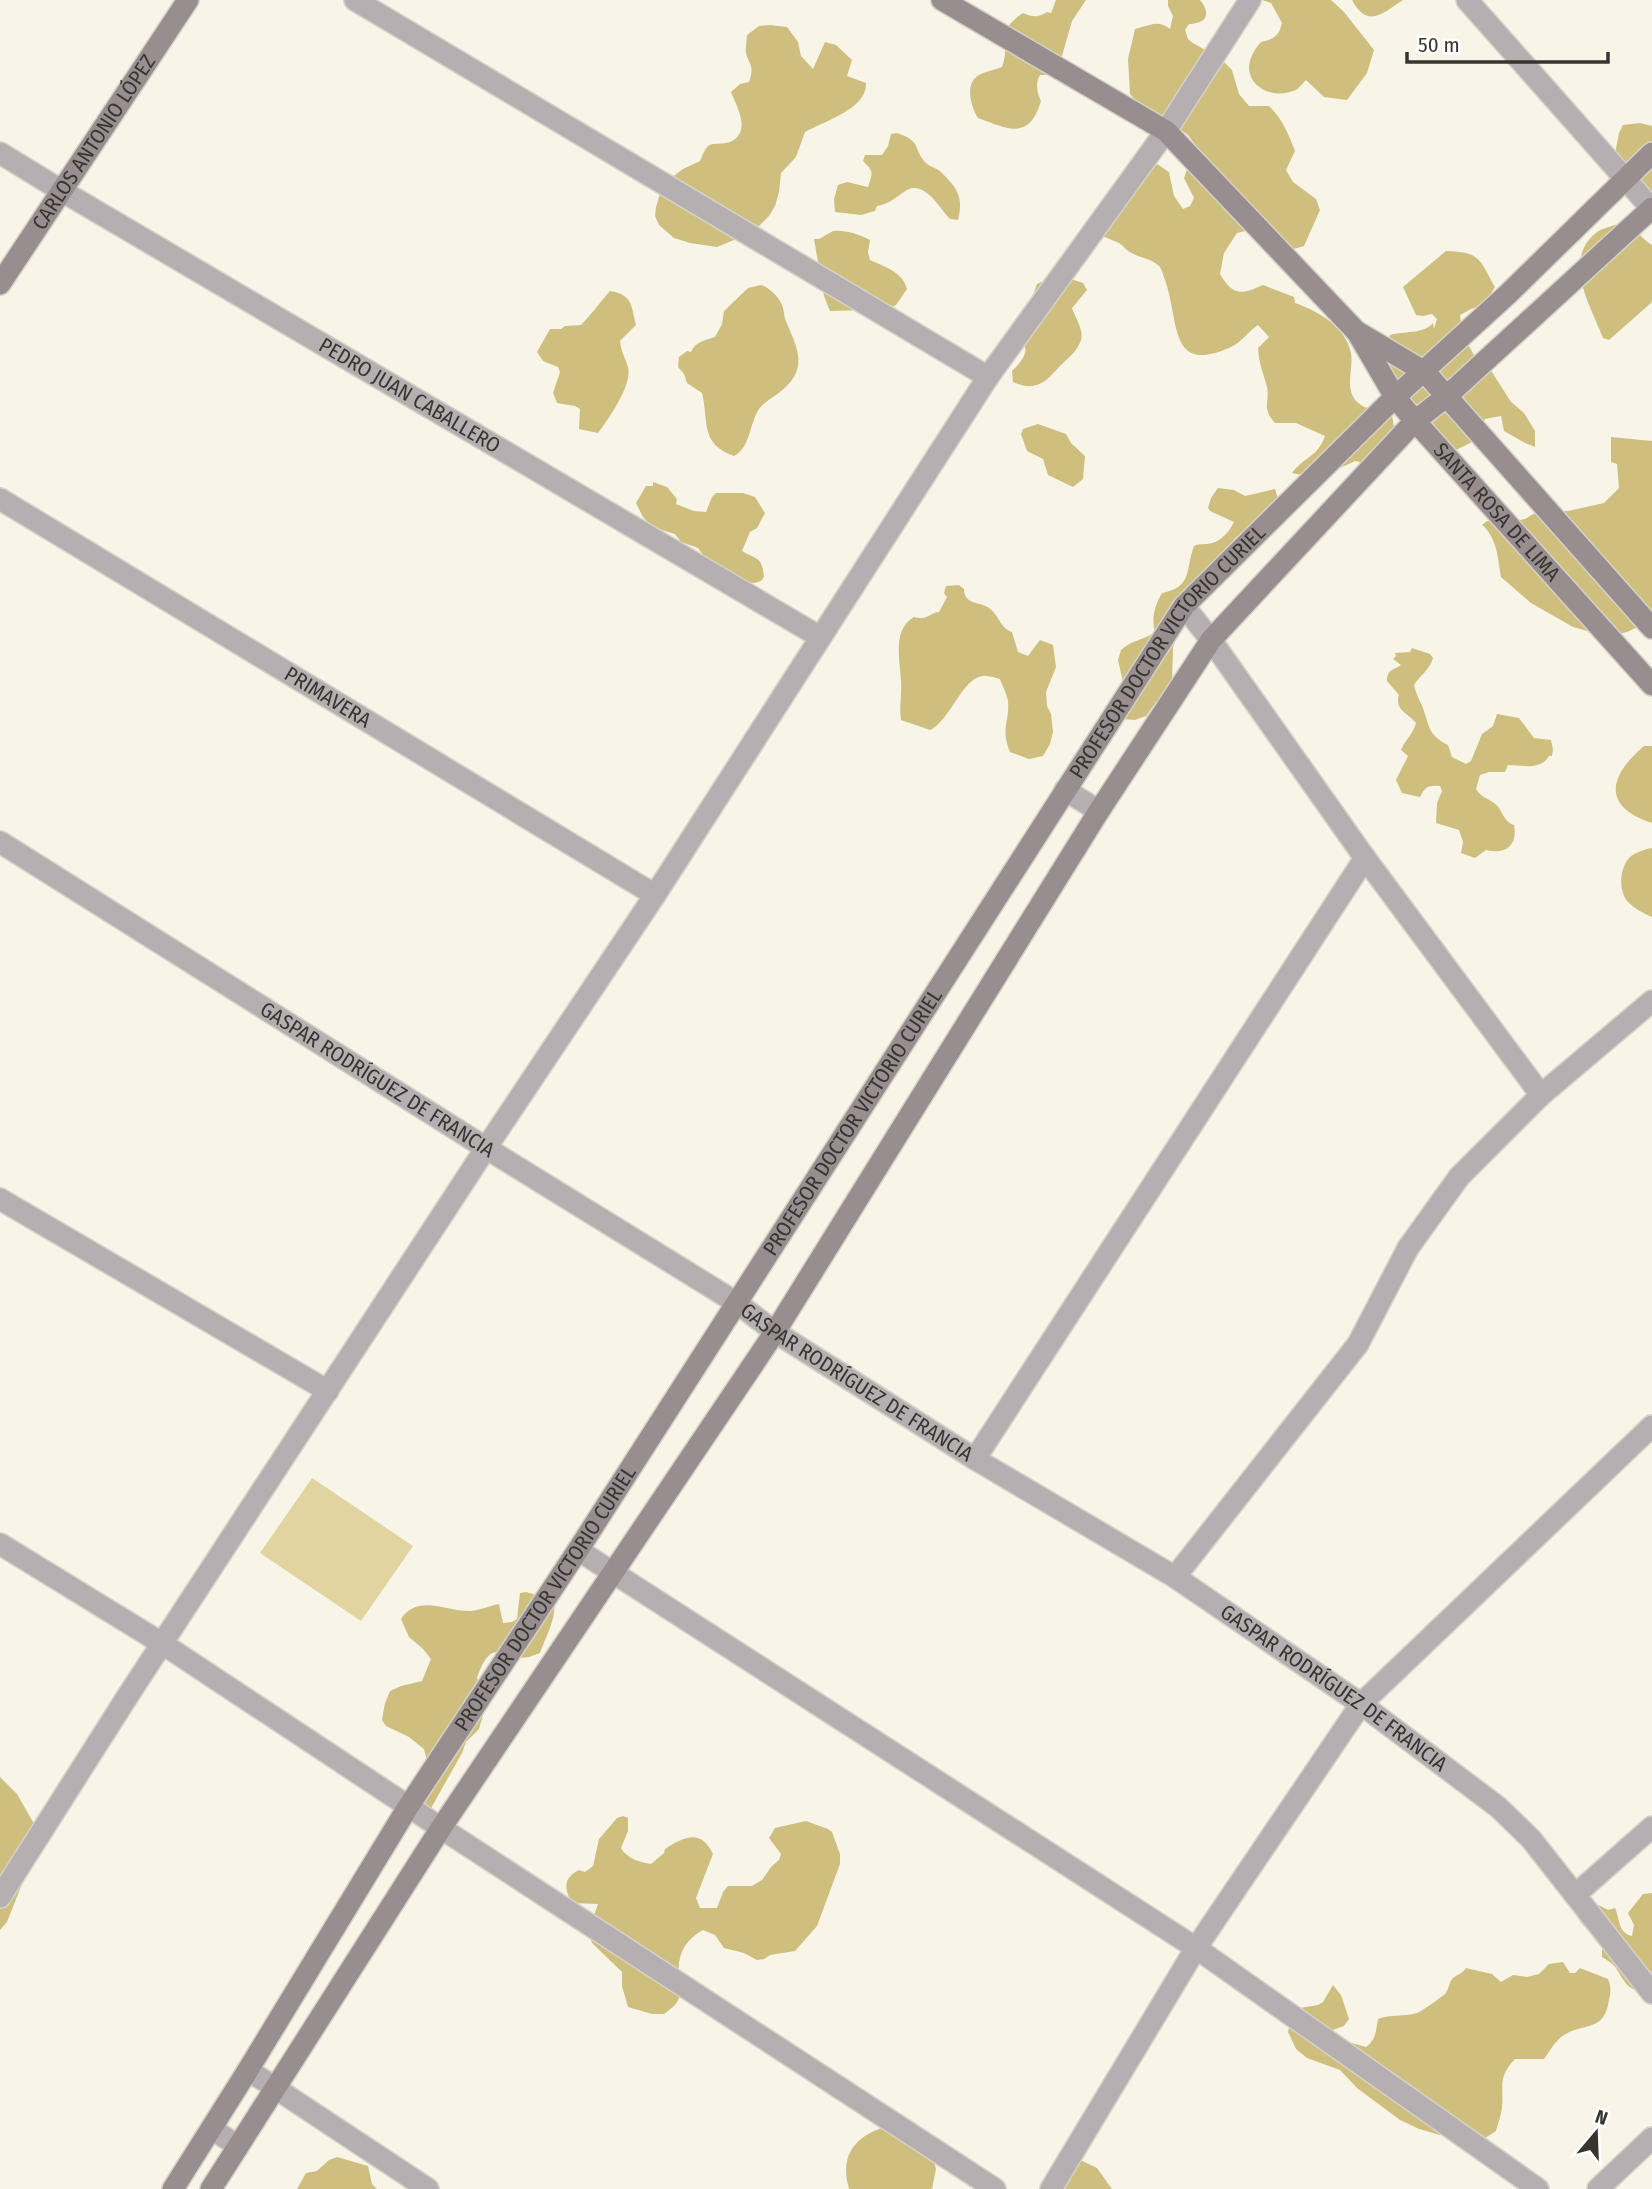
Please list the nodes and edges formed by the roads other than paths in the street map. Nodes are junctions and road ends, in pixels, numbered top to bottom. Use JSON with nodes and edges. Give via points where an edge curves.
{"nodes":[{"id":1,"x":188,"y":0,"type":"edge"},
{"id":2,"x":355,"y":0,"type":"edge"},
{"id":3,"x":942,"y":0,"type":"edge"},
{"id":4,"x":1250,"y":0,"type":"edge"},
{"id":5,"x":1467,"y":0,"type":"edge"},
{"id":6,"x":1167,"y":131,"type":"junction"},
{"id":7,"x":0,"y":153,"type":"edge"},
{"id":8,"x":1652,"y":153,"type":"edge"},
{"id":9,"x":1624,"y":179,"type":"junction"},
{"id":10,"x":61,"y":191,"type":"junction"},
{"id":11,"x":1652,"y":209,"type":"edge"},
{"id":12,"x":0,"y":284,"type":"edge"},
{"id":13,"x":1356,"y":331,"type":"junction"},
{"id":14,"x":1425,"y":372,"type":"junction"},
{"id":15,"x":988,"y":377,"type":"junction"},
{"id":16,"x":1447,"y":396,"type":"junction"},
{"id":17,"x":1395,"y":397,"type":"junction"},
{"id":18,"x":1415,"y":421,"type":"junction"},
{"id":19,"x":0,"y":499,"type":"edge"},
{"id":20,"x":1184,"y":606,"type":"junction"},
{"id":21,"x":1652,"y":628,"type":"edge"},
{"id":22,"x":820,"y":637,"type":"junction"},
{"id":23,"x":1211,"y":640,"type":"junction"},
{"id":24,"x":1652,"y":685,"type":"edge"},
{"id":25,"x":1065,"y":790,"type":"junction"},
{"id":26,"x":1099,"y":811,"type":"junction"},
{"id":27,"x":0,"y":842,"type":"edge"},
{"id":28,"x":1365,"y":858,"type":"junction"},
{"id":29,"x":655,"y":895,"type":"junction"},
{"id":30,"x":1652,"y":1001,"type":"edge"},
{"id":31,"x":1541,"y":1095,"type":"junction"},
{"id":32,"x":486,"y":1149,"type":"junction"},
{"id":33,"x":0,"y":1199,"type":"edge"},
{"id":34,"x":737,"y":1303,"type":"junction"},
{"id":35,"x":775,"y":1332,"type":"junction"},
{"id":36,"x":328,"y":1391,"type":"junction"},
{"id":37,"x":1652,"y":1426,"type":"edge"},
{"id":38,"x":975,"y":1459,"type":"junction"},
{"id":39,"x":0,"y":1544,"type":"edge"},
{"id":40,"x":578,"y":1550,"type":"junction"},
{"id":41,"x":614,"y":1573,"type":"junction"},
{"id":42,"x":1175,"y":1577,"type":"junction"},
{"id":43,"x":163,"y":1644,"type":"junction"},
{"id":44,"x":1361,"y":1704,"type":"junction"},
{"id":45,"x":408,"y":1807,"type":"junction"},
{"id":46,"x":1652,"y":1827,"type":"edge"},
{"id":47,"x":441,"y":1828,"type":"junction"},
{"id":48,"x":1575,"y":1895,"type":"junction"},
{"id":49,"x":0,"y":1898,"type":"edge"},
{"id":50,"x":1196,"y":1948,"type":"junction"},
{"id":51,"x":1652,"y":1993,"type":"edge"},
{"id":52,"x":248,"y":2070,"type":"junction"},
{"id":53,"x":274,"y":2087,"type":"junction"},
{"id":54,"x":212,"y":2129,"type":"junction"},
{"id":55,"x":1652,"y":2138,"type":"edge"},
{"id":56,"x":238,"y":2146,"type":"junction"},
{"id":57,"x":173,"y":2189,"type":"edge"},
{"id":58,"x":211,"y":2189,"type":"edge"},
{"id":59,"x":428,"y":2189,"type":"edge"},
{"id":60,"x":995,"y":2189,"type":"edge"},
{"id":61,"x":1051,"y":2189,"type":"edge"},
{"id":62,"x":1538,"y":2189,"type":"edge"},
{"id":63,"x":1598,"y":2189,"type":"edge"}],
"edges":[{"from":1,"to":10,"type":"main road","name":"CARLOS ANTONIO LÓPEZ"},
{"from":2,"to":15,"type":"street"},
{"from":3,"to":6,"type":"main road"},
{"from":4,"to":6,"type":"street"},
{"from":5,"to":9,"type":"street"},
{"from":6,"to":13,"type":"main road"},
{"from":6,"to":15,"type":"street"},
{"from":7,"to":10,"type":"street","name":"PEDRO JUAN CABALLERO"},
{"from":8,"to":9,"type":"main road","name":"PROFESOR DOCTOR VICTORIO CURIEL"},
{"from":9,"to":11,"type":"street"},
{"from":9,"to":14,"type":"main road","name":"PROFESOR DOCTOR VICTORIO CURIEL"},
{"from":10,"to":12,"type":"main road","name":"CARLOS ANTONIO LÓPEZ"},
{"from":10,"to":22,"type":"street","name":"PEDRO JUAN CABALLERO"},
{"from":11,"to":16,"type":"main road","name":"PROFESOR DOCTOR VICTORIO CURIEL"},
{"from":13,"to":14,"type":"main road"},
{"from":13,"to":17,"type":"main road","name":"SANTA ROSA DE LIMA"},
{"from":14,"to":16,"type":"main road"},
{"from":14,"to":17,"type":"main road","name":"PROFESOR DOCTOR VICTORIO CURIEL"},
{"from":15,"to":22,"type":"street"},
{"from":16,"to":18,"type":"main road","name":"PROFESOR DOCTOR VICTORIO CURIEL"},
{"from":16,"to":21,"type":"main road"},
{"from":17,"to":18,"type":"main road","name":"SANTA ROSA DE LIMA"},
{"from":17,"to":20,"type":"main road","name":"PROFESOR DOCTOR VICTORIO CURIEL"},
{"from":18,"to":23,"type":"main road","name":"PROFESOR DOCTOR VICTORIO CURIEL"},
{"from":18,"to":24,"type":"main road","name":"SANTA ROSA DE LIMA"},
{"from":19,"to":29,"type":"street","name":"PRIMAVERA"},
{"from":20,"to":23,"type":"street"},
{"from":20,"to":25,"type":"main road","name":"PROFESOR DOCTOR VICTORIO CURIEL"},
{"from":22,"to":29,"type":"street"},
{"from":23,"to":26,"type":"main road","name":"PROFESOR DOCTOR VICTORIO CURIEL"},
{"from":23,"to":28,"type":"street"},
{"from":25,"to":26,"type":"street"},
{"from":25,"to":34,"type":"main road","name":"PROFESOR DOCTOR VICTORIO CURIEL"},
{"from":26,"to":35,"type":"main road","name":"PROFESOR DOCTOR VICTORIO CURIEL"},
{"from":27,"to":32,"type":"street","name":"GASPAR RODRÍGUEZ DE FRANCIA"},
{"from":28,"to":31,"type":"street"},
{"from":28,"to":38,"type":"street"},
{"from":29,"to":32,"type":"street"},
{"from":30,"to":31,"type":"street"},
{"from":31,"to":42,"type":"street","via":[[1459,1177],[1408,1248],[1358,1344]]},
{"from":32,"to":34,"type":"street","name":"GASPAR RODRÍGUEZ DE FRANCIA"},
{"from":32,"to":36,"type":"street"},
{"from":33,"to":36,"type":"street"},
{"from":34,"to":35,"type":"street","name":"GASPAR RODRÍGUEZ DE FRANCIA"},
{"from":34,"to":40,"type":"main road","name":"PROFESOR DOCTOR VICTORIO CURIEL"},
{"from":35,"to":38,"type":"street","name":"GASPAR RODRÍGUEZ DE FRANCIA"},
{"from":35,"to":41,"type":"main road","name":"PROFESOR DOCTOR VICTORIO CURIEL"},
{"from":36,"to":43,"type":"street"},
{"from":37,"to":44,"type":"street"},
{"from":38,"to":42,"type":"street","name":"GASPAR RODRÍGUEZ DE FRANCIA"},
{"from":39,"to":43,"type":"street"},
{"from":40,"to":41,"type":"street"},
{"from":40,"to":45,"type":"main road","name":"PROFESOR DOCTOR VICTORIO CURIEL"},
{"from":41,"to":47,"type":"main road","name":"PROFESOR DOCTOR VICTORIO CURIEL"},
{"from":41,"to":50,"type":"street"},
{"from":42,"to":44,"type":"street","name":"GASPAR RODRÍGUEZ DE FRANCIA"},
{"from":43,"to":45,"type":"street"},
{"from":43,"to":49,"type":"street"},
{"from":44,"to":48,"type":"street","name":"GASPAR RODRÍGUEZ DE FRANCIA","via":[[1498,1807],[1531,1839]]},
{"from":44,"to":50,"type":"street"},
{"from":45,"to":47,"type":"street"},
{"from":45,"to":52,"type":"main road","name":"PROFESOR DOCTOR VICTORIO CURIEL"},
{"from":46,"to":48,"type":"street"},
{"from":47,"to":53,"type":"main road","name":"PROFESOR DOCTOR VICTORIO CURIEL"},
{"from":47,"to":60,"type":"street"},
{"from":48,"to":51,"type":"street","name":"GASPAR RODRÍGUEZ DE FRANCIA"},
{"from":50,"to":61,"type":"street"},
{"from":50,"to":62,"type":"street"},
{"from":52,"to":53,"type":"street"},
{"from":52,"to":54,"type":"main road","name":"PROFESOR DOCTOR VICTORIO CURIEL"},
{"from":53,"to":56,"type":"main road","name":"PROFESOR DOCTOR VICTORIO CURIEL"},
{"from":53,"to":59,"type":"street"},
{"from":54,"to":56,"type":"street"},
{"from":54,"to":57,"type":"main road","name":"PROFESOR DOCTOR VICTORIO CURIEL"},
{"from":55,"to":63,"type":"street"},
{"from":56,"to":58,"type":"main road","name":"PROFESOR DOCTOR VICTORIO CURIEL"}]}
